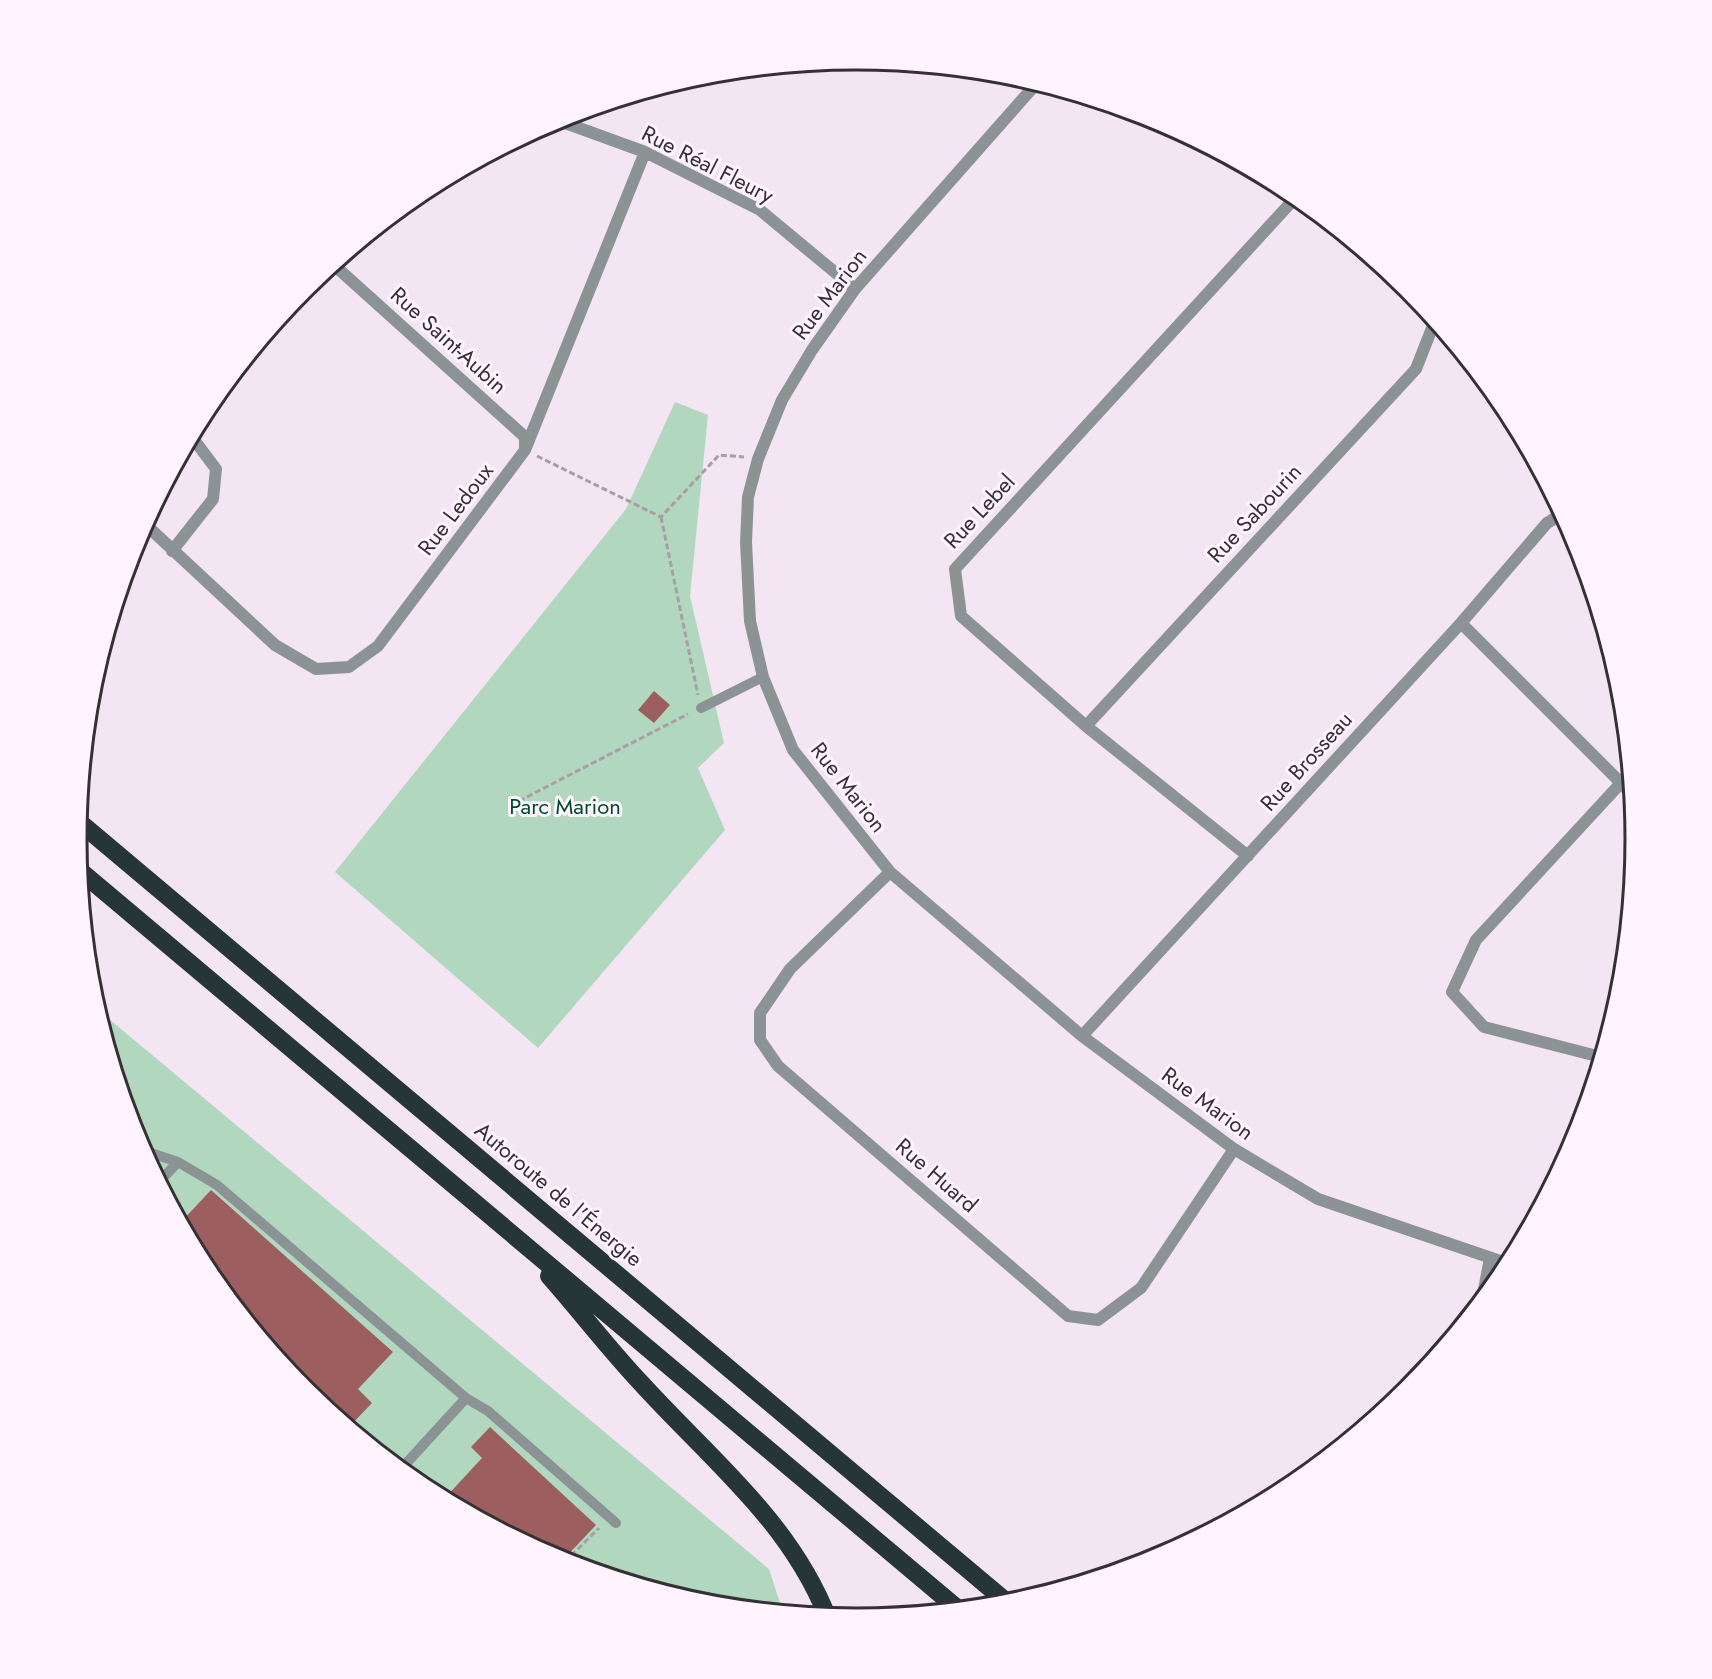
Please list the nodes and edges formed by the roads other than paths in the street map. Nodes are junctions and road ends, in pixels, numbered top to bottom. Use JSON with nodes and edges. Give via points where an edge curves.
{"nodes":[{"id":1,"x":1030,"y":91,"type":"edge"},
{"id":2,"x":572,"y":125,"type":"edge"},
{"id":3,"x":645,"y":152,"type":"junction"},
{"id":4,"x":1289,"y":204,"type":"edge"},
{"id":5,"x":340,"y":270,"type":"edge"},
{"id":6,"x":855,"y":289,"type":"junction"},
{"id":7,"x":1432,"y":329,"type":"edge"},
{"id":8,"x":197,"y":444,"type":"edge"},
{"id":9,"x":525,"y":450,"type":"junction"},
{"id":10,"x":1554,"y":519,"type":"edge"},
{"id":11,"x":152,"y":531,"type":"edge"},
{"id":12,"x":172,"y":551,"type":"junction"},
{"id":13,"x":1461,"y":623,"type":"junction"},
{"id":14,"x":763,"y":677,"type":"junction"},
{"id":15,"x":701,"y":708,"type":"road end"},
{"id":16,"x":1086,"y":726,"type":"junction"},
{"id":17,"x":1620,"y":783,"type":"junction"},
{"id":18,"x":1623,"y":785,"type":"edge"},
{"id":19,"x":87,"y":829,"type":"edge"},
{"id":20,"x":1248,"y":856,"type":"junction"},
{"id":21,"x":890,"y":872,"type":"junction"},
{"id":22,"x":88,"y":877,"type":"edge"},
{"id":23,"x":1082,"y":1036,"type":"junction"},
{"id":24,"x":1594,"y":1055,"type":"edge"},
{"id":25,"x":1234,"y":1149,"type":"junction"},
{"id":26,"x":155,"y":1154,"type":"edge"},
{"id":27,"x":178,"y":1162,"type":"junction"},
{"id":28,"x":164,"y":1176,"type":"edge"},
{"id":29,"x":515,"y":1235,"type":"junction"},
{"id":30,"x":1490,"y":1258,"type":"junction"},
{"id":31,"x":1499,"y":1261,"type":"edge"},
{"id":32,"x":1486,"y":1280,"type":"edge"},
{"id":33,"x":466,"y":1398,"type":"junction"},
{"id":34,"x":406,"y":1463,"type":"edge"},
{"id":35,"x":616,"y":1523,"type":"dead end"},
{"id":36,"x":999,"y":1595,"type":"edge"},
{"id":37,"x":950,"y":1603,"type":"edge"},
{"id":38,"x":823,"y":1607,"type":"edge"}],
"edges":[{"from":1,"to":6,"type":"street","name":"Rue Marion"},
{"from":2,"to":3,"type":"street","name":"Rue Réal Fleury"},
{"from":3,"to":6,"type":"street","name":"Rue Réal Fleury","via":[[760,210]]},
{"from":3,"to":9,"type":"street","name":"Rue Ledoux"},
{"from":4,"to":16,"type":"street","name":"Rue Lebel","via":[[954,569],[961,616]]},
{"from":5,"to":9,"type":"street","name":"Rue Saint-Aubin","via":[[525,436]]},
{"from":6,"to":14,"type":"street","name":"Rue Marion","via":[[782,400],[758,459],[748,497],[750,621]]},
{"from":7,"to":16,"type":"street","name":"Rue Sabourin","via":[[1416,369]]},
{"from":8,"to":12,"type":"street","via":[[216,469],[213,499]]},
{"from":9,"to":12,"type":"street","name":"Rue Ledoux","via":[[378,646],[349,667],[316,669],[275,645]]},
{"from":10,"to":13,"type":"street","name":"Rue Brosseau"},
{"from":11,"to":12,"type":"street","name":"Rue Ledoux"},
{"from":13,"to":17,"type":"street"},
{"from":13,"to":20,"type":"street","name":"Rue Brosseau"},
{"from":14,"to":15,"type":"lane"},
{"from":14,"to":21,"type":"street","name":"Rue Marion","via":[[793,750]]},
{"from":16,"to":20,"type":"street","name":"Rue Lebel"},
{"from":17,"to":18,"type":"street"},
{"from":17,"to":24,"type":"street","via":[[1476,940],[1452,992],[1484,1027]]},
{"from":19,"to":36,"type":"highway","name":"Autoroute de l'Énergie"},
{"from":20,"to":23,"type":"street","name":"Rue Brosseau"},
{"from":21,"to":23,"type":"street","name":"Rue Marion"},
{"from":21,"to":25,"type":"street","name":"Rue Huard","via":[[790,969],[760,1013],[760,1040],[778,1066],[1068,1316],[1098,1320],[1141,1288]]},
{"from":22,"to":29,"type":"highway"},
{"from":23,"to":25,"type":"street","name":"Rue Marion"},
{"from":25,"to":30,"type":"street","name":"Rue Marion","via":[[1318,1199]]},
{"from":26,"to":27,"type":"lane"},
{"from":27,"to":28,"type":"lane"},
{"from":27,"to":33,"type":"lane","via":[[217,1185]]},
{"from":29,"to":37,"type":"highway"},
{"from":29,"to":38,"type":"highway","via":[[641,1384],[763,1512],[801,1564]]},
{"from":30,"to":31,"type":"street","name":"Rue Marion"},
{"from":30,"to":32,"type":"street"},
{"from":33,"to":34,"type":"lane"},
{"from":33,"to":35,"type":"lane","via":[[488,1411]]}]}
